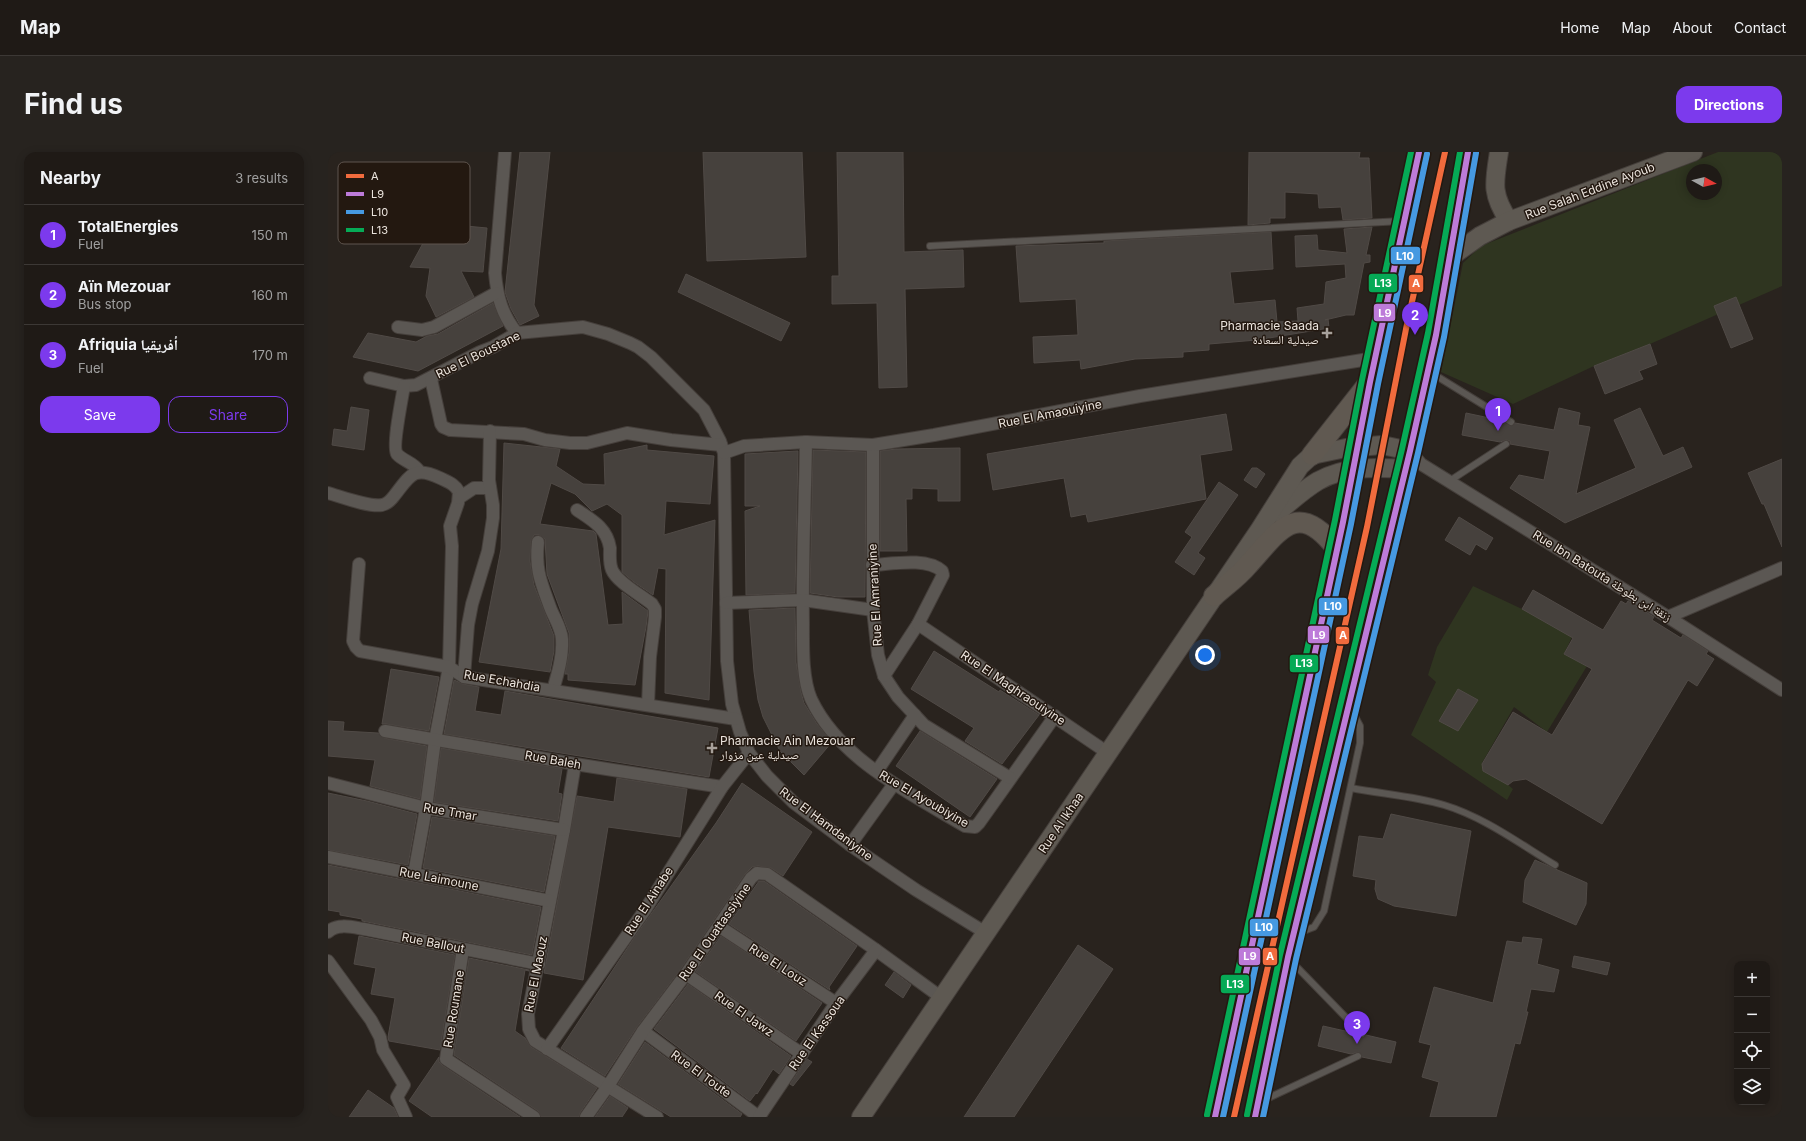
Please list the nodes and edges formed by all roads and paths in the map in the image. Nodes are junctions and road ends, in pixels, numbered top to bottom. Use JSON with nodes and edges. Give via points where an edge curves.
{"nodes":[{"id":1,"x":505,"y":152,"type":"edge"},
{"id":2,"x":1419,"y":152,"type":"edge"},
{"id":3,"x":1445,"y":152,"type":"edge"},
{"id":4,"x":1468,"y":152,"type":"edge"},
{"id":5,"x":1499,"y":152,"type":"edge"},
{"id":6,"x":1693,"y":152,"type":"edge"},
{"id":7,"x":1406,"y":221,"type":"junction"},
{"id":8,"x":1509,"y":221,"type":"junction"},
{"id":9,"x":930,"y":246,"type":"dead end"},
{"id":10,"x":1449,"y":258,"type":"junction"},
{"id":11,"x":496,"y":293,"type":"junction"},
{"id":12,"x":398,"y":327,"type":"dead end"},
{"id":13,"x":518,"y":333,"type":"junction"},
{"id":14,"x":1375,"y":358,"type":"junction"},
{"id":15,"x":1428,"y":371,"type":"junction"},
{"id":16,"x":370,"y":378,"type":"dead end"},
{"id":17,"x":431,"y":378,"type":"junction"},
{"id":18,"x":1370,"y":382,"type":"junction"},
{"id":19,"x":404,"y":386,"type":"junction"},
{"id":20,"x":1510,"y":422,"type":"dead end"},
{"id":21,"x":490,"y":431,"type":"junction"},
{"id":22,"x":806,"y":442,"type":"junction"},
{"id":23,"x":873,"y":444,"type":"junction"},
{"id":24,"x":1506,"y":444,"type":"dead end"},
{"id":25,"x":1382,"y":445,"type":"junction"},
{"id":26,"x":1358,"y":447,"type":"junction"},
{"id":27,"x":723,"y":449,"type":"junction"},
{"id":28,"x":1312,"y":455,"type":"junction"},
{"id":29,"x":1412,"y":461,"type":"junction"},
{"id":30,"x":1378,"y":467,"type":"junction"},
{"id":31,"x":1353,"y":470,"type":"junction"},
{"id":32,"x":419,"y":471,"type":"junction"},
{"id":33,"x":1448,"y":482,"type":"junction"},
{"id":34,"x":490,"y":488,"type":"junction"},
{"id":35,"x":328,"y":493,"type":"edge"},
{"id":36,"x":459,"y":498,"type":"junction"},
{"id":37,"x":577,"y":510,"type":"dead end"},
{"id":38,"x":1260,"y":529,"type":"junction"},
{"id":39,"x":538,"y":542,"type":"dead end"},
{"id":40,"x":1336,"y":548,"type":"junction"},
{"id":41,"x":359,"y":564,"type":"dead end"},
{"id":42,"x":872,"y":565,"type":"junction"},
{"id":43,"x":1782,"y":568,"type":"edge"},
{"id":44,"x":1214,"y":596,"type":"junction"},
{"id":45,"x":803,"y":600,"type":"junction"},
{"id":46,"x":726,"y":603,"type":"junction"},
{"id":47,"x":873,"y":610,"type":"junction"},
{"id":48,"x":1668,"y":617,"type":"junction"},
{"id":49,"x":918,"y":624,"type":"junction"},
{"id":50,"x":449,"y":667,"type":"junction"},
{"id":51,"x":884,"y":676,"type":"junction"},
{"id":52,"x":464,"y":677,"type":"junction"},
{"id":53,"x":553,"y":690,"type":"junction"},
{"id":54,"x":1782,"y":690,"type":"edge"},
{"id":55,"x":1349,"y":704,"type":"junction"},
{"id":56,"x":648,"y":705,"type":"junction"},
{"id":57,"x":915,"y":715,"type":"junction"},
{"id":58,"x":1055,"y":716,"type":"junction"},
{"id":59,"x":736,"y":719,"type":"junction"},
{"id":60,"x":386,"y":731,"type":"dead end"},
{"id":61,"x":435,"y":740,"type":"junction"},
{"id":62,"x":749,"y":752,"type":"junction"},
{"id":63,"x":1108,"y":753,"type":"junction"},
{"id":64,"x":575,"y":764,"type":"junction"},
{"id":65,"x":877,"y":771,"type":"junction"},
{"id":66,"x":1010,"y":778,"type":"junction"},
{"id":67,"x":333,"y":784,"type":"edge"},
{"id":68,"x":894,"y":784,"type":"junction"},
{"id":69,"x":722,"y":787,"type":"junction"},
{"id":70,"x":1351,"y":788,"type":"junction"},
{"id":71,"x":426,"y":808,"type":"junction"},
{"id":72,"x":564,"y":830,"type":"junction"},
{"id":73,"x":850,"y":845,"type":"junction"},
{"id":74,"x":328,"y":858,"type":"edge"},
{"id":75,"x":1555,"y":865,"type":"dead end"},
{"id":76,"x":414,"y":874,"type":"junction"},
{"id":77,"x":550,"y":901,"type":"junction"},
{"id":78,"x":720,"y":926,"type":"junction"},
{"id":79,"x":328,"y":932,"type":"edge"},
{"id":80,"x":986,"y":933,"type":"junction"},
{"id":81,"x":1294,"y":934,"type":"junction"},
{"id":82,"x":463,"y":949,"type":"junction"},
{"id":83,"x":876,"y":950,"type":"junction"},
{"id":84,"x":1288,"y":957,"type":"junction"},
{"id":85,"x":328,"y":961,"type":"edge"},
{"id":86,"x":539,"y":964,"type":"junction"},
{"id":87,"x":686,"y":974,"type":"junction"},
{"id":88,"x":942,"y":998,"type":"junction"},
{"id":89,"x":836,"y":1003,"type":"junction"},
{"id":90,"x":643,"y":1031,"type":"junction"},
{"id":91,"x":1362,"y":1034,"type":"dead end"},
{"id":92,"x":547,"y":1049,"type":"junction"},
{"id":93,"x":802,"y":1054,"type":"junction"},
{"id":94,"x":1358,"y":1056,"type":"dead end"},
{"id":95,"x":608,"y":1086,"type":"junction"},
{"id":96,"x":1256,"y":1110,"type":"edge"},
{"id":97,"x":406,"y":1117,"type":"edge"},
{"id":98,"x":534,"y":1117,"type":"edge"},
{"id":99,"x":586,"y":1117,"type":"edge"},
{"id":100,"x":657,"y":1117,"type":"edge"},
{"id":101,"x":759,"y":1117,"type":"edge"},
{"id":102,"x":861,"y":1117,"type":"edge"},
{"id":103,"x":1215,"y":1117,"type":"edge"},
{"id":104,"x":1234,"y":1117,"type":"edge"}],
"edges":[{"from":1,"to":11,"type":"street","via":[[494,273]]},
{"from":2,"to":7,"type":"main road"},
{"from":3,"to":25,"type":"lane"},
{"from":4,"to":10,"type":"main road"},
{"from":5,"to":8,"type":"street","name":"Rue Salah Eddine Ayoub","via":[[1494,181],[1495,192]]},
{"from":6,"to":8,"type":"street","name":"Rue Salah Eddine Ayoub"},
{"from":7,"to":9,"type":"lane"},
{"from":7,"to":14,"type":"main road"},
{"from":8,"to":10,"type":"street","name":"Rue Salah Eddine Ayoub","via":[[1480,236]]},
{"from":10,"to":15,"type":"main road"},
{"from":11,"to":12,"type":"street","via":[[434,327],[422,330]]},
{"from":11,"to":13,"type":"street","via":[[502,310]]},
{"from":13,"to":17,"type":"street","name":"Rue El Boustane"},
{"from":13,"to":27,"type":"street","name":"Rue El Boustane","via":[[580,326],[608,334],[638,347],[656,361],[704,410]]},
{"from":14,"to":18,"type":"main road"},
{"from":14,"to":23,"type":"street","name":"Rue El Amaouiyine","via":[[1140,396],[934,436]]},
{"from":15,"to":20,"type":"lane"},
{"from":15,"to":29,"type":"main road"},
{"from":16,"to":19,"type":"street","name":"Rue El Boustane"},
{"from":17,"to":19,"type":"street","name":"Rue El Boustane","via":[[416,385]]},
{"from":17,"to":21,"type":"street","via":[[443,427],[450,430]]},
{"from":18,"to":26,"type":"main road"},
{"from":18,"to":28,"type":"main road"},
{"from":19,"to":32,"type":"street","via":[[395,448],[400,457],[412,463]]},
{"from":21,"to":27,"type":"street","via":[[524,434],[570,443],[587,443],[627,433]]},
{"from":21,"to":34,"type":"street"},
{"from":22,"to":23,"type":"street","name":"Rue El Amaouiyine"},
{"from":22,"to":27,"type":"street","name":"Rue El Amaouiyine"},
{"from":22,"to":45,"type":"street","name":"Rue El Ayoubiyine"},
{"from":23,"to":42,"type":"street","name":"Rue El Amraniyine"},
{"from":24,"to":33,"type":"lane"},
{"from":25,"to":26,"type":"street"},
{"from":25,"to":29,"type":"street"},
{"from":25,"to":30,"type":"lane"},
{"from":26,"to":28,"type":"street"},
{"from":26,"to":31,"type":"main road"},
{"from":27,"to":46,"type":"street","name":"Rue El Hamdaniyine"},
{"from":28,"to":38,"type":"street","name":"Rue Al Ikhaa","via":[[1300,466]]},
{"from":29,"to":30,"type":"street","name":"Rue Al Ikhaa"},
{"from":29,"to":33,"type":"street","name":"Rue Ibn Batouta زنقة ابن بطوطة"},
{"from":29,"to":55,"type":"main road"},
{"from":30,"to":31,"type":"street","name":"Rue Al Ikhaa"},
{"from":30,"to":104,"type":"lane"},
{"from":31,"to":38,"type":"street","name":"Rue Al Ikhaa","via":[[1319,480],[1298,494]]},
{"from":31,"to":40,"type":"main road"},
{"from":32,"to":35,"type":"street","via":[[383,505]]},
{"from":32,"to":36,"type":"street","via":[[453,484],[459,492]]},
{"from":33,"to":48,"type":"street","name":"Rue Ibn Batouta زنقة ابن بطوطة"},
{"from":34,"to":36,"type":"street","via":[[474,488]]},
{"from":34,"to":52,"type":"street","via":[[493,505],[491,535],[470,618]]},
{"from":36,"to":50,"type":"street","via":[[450,526],[452,546]]},
{"from":37,"to":56,"type":"street","via":[[605,532],[610,548],[612,570],[616,577],[655,609]]},
{"from":38,"to":44,"type":"street","name":"Rue Al Ikhaa"},
{"from":39,"to":53,"type":"street","via":[[536,559],[539,580],[557,620],[562,639],[560,664]]},
{"from":40,"to":44,"type":"main road","via":[[1319,529],[1308,524],[1296,522],[1285,526],[1246,568]]},
{"from":40,"to":103,"type":"main road"},
{"from":41,"to":50,"type":"street","name":"Rue Echahdia","via":[[353,641],[356,647],[360,651]]},
{"from":42,"to":47,"type":"street","name":"Rue El Amraniyine"},
{"from":42,"to":49,"type":"street","via":[[922,562],[932,564],[942,572],[942,579]]},
{"from":43,"to":48,"type":"street"},
{"from":44,"to":63,"type":"street","name":"Rue Al Ikhaa"},
{"from":45,"to":46,"type":"street"},
{"from":45,"to":47,"type":"street"},
{"from":45,"to":65,"type":"street","name":"Rue El Ayoubiyine","via":[[804,667],[811,698],[826,722],[847,747]]},
{"from":46,"to":59,"type":"street","name":"Rue El Hamdaniyine","via":[[727,667]]},
{"from":47,"to":51,"type":"street","name":"Rue El Amraniyine","via":[[878,655]]},
{"from":48,"to":54,"type":"street","name":"Rue Ibn Batouta زنقة ابن بطوطة"},
{"from":49,"to":51,"type":"street"},
{"from":49,"to":58,"type":"street","name":"Rue El Maghraouiyine"},
{"from":50,"to":52,"type":"street","name":"Rue Echahdia"},
{"from":50,"to":61,"type":"street"},
{"from":51,"to":57,"type":"street","name":"Rue El Amraniyine","via":[[898,697]]},
{"from":52,"to":53,"type":"street","name":"Rue Echahdia"},
{"from":53,"to":56,"type":"street","name":"Rue Echahdia"},
{"from":55,"to":70,"type":"lane","via":[[1358,720],[1361,735]]},
{"from":55,"to":81,"type":"main road"},
{"from":56,"to":59,"type":"street","name":"Rue Echahdia"},
{"from":57,"to":65,"type":"street"},
{"from":57,"to":66,"type":"street","name":"Rue El Amraniyine","via":[[924,725]]},
{"from":58,"to":63,"type":"street","name":"Rue El Maghraouiyine"},
{"from":58,"to":66,"type":"street","name":"Rue El Ayoubiyine"},
{"from":59,"to":62,"type":"street","name":"Rue El Hamdaniyine"},
{"from":60,"to":61,"type":"street","name":"Rue Baleh"},
{"from":61,"to":64,"type":"street","name":"Rue Baleh"},
{"from":61,"to":71,"type":"street"},
{"from":62,"to":69,"type":"street","name":"Rue El Ainabe"},
{"from":62,"to":73,"type":"street","name":"Rue El Hamdaniyine","via":[[787,797]]},
{"from":63,"to":80,"type":"street","name":"Rue Al Ikhaa"},
{"from":64,"to":69,"type":"street","name":"Rue Baleh"},
{"from":64,"to":72,"type":"street","name":"Rue El Maouz"},
{"from":65,"to":68,"type":"street","name":"Rue El Ayoubiyine"},
{"from":66,"to":68,"type":"street","name":"Rue El Ayoubiyine","via":[[975,827],[970,827]]},
{"from":67,"to":71,"type":"street","name":"Rue Tmar"},
{"from":68,"to":73,"type":"street"},
{"from":69,"to":92,"type":"street","name":"Rue El Ainabe","via":[[645,910]]},
{"from":70,"to":75,"type":"lane","via":[[1412,797],[1475,817]]},
{"from":70,"to":81,"type":"lane","via":[[1324,911],[1314,927]]},
{"from":71,"to":72,"type":"street","name":"Rue Tmar"},
{"from":71,"to":76,"type":"street"},
{"from":72,"to":77,"type":"street","name":"Rue El Maouz"},
{"from":73,"to":80,"type":"street","name":"Rue El Hamdaniyine"},
{"from":74,"to":76,"type":"street","name":"Rue Laimoune"},
{"from":76,"to":77,"type":"street","name":"Rue Laimoune"},
{"from":77,"to":86,"type":"street","name":"Rue El Maouz"},
{"from":78,"to":83,"type":"street","name":"Rue El Ouattassiyine","via":[[752,878],[761,872]]},
{"from":78,"to":87,"type":"street","name":"Rue El Ouattassiyine"},
{"from":78,"to":89,"type":"street","name":"Rue El Louz"},
{"from":79,"to":82,"type":"street","name":"Rue Ballout","via":[[332,928],[352,927]]},
{"from":80,"to":88,"type":"street","name":"Rue Al Ikhaa"},
{"from":81,"to":84,"type":"main road"},
{"from":82,"to":86,"type":"street","name":"Rue Ballout"},
{"from":82,"to":98,"type":"street","name":"Rue Roumane","via":[[446,1059]]},
{"from":83,"to":88,"type":"street","name":"Rue El Ouattassiyine"},
{"from":83,"to":89,"type":"street","name":"Rue El Kassoua"},
{"from":84,"to":91,"type":"lane"},
{"from":84,"to":96,"type":"main road"},
{"from":85,"to":97,"type":"street","via":[[371,1020],[380,1037],[383,1050],[404,1085],[398,1097]]},
{"from":86,"to":92,"type":"street","name":"Rue El Maouz","via":[[528,1014],[529,1029],[535,1040]]},
{"from":87,"to":90,"type":"street","name":"Rue El Ouattassiyine"},
{"from":87,"to":93,"type":"street","name":"Rue El Jawz"},
{"from":88,"to":102,"type":"street","name":"Rue Al Ikhaa"},
{"from":89,"to":93,"type":"street","name":"Rue El Kassoua"},
{"from":90,"to":95,"type":"street","name":"Rue El Ouattassiyine"},
{"from":90,"to":101,"type":"street","name":"Rue El Toute"},
{"from":92,"to":95,"type":"street","name":"Rue El Maouz"},
{"from":93,"to":101,"type":"street","name":"Rue El Kassoua"},
{"from":94,"to":96,"type":"lane"},
{"from":95,"to":99,"type":"street","name":"Rue El Ouattassiyine"},
{"from":95,"to":100,"type":"street","name":"Rue El Maouz"}]}
